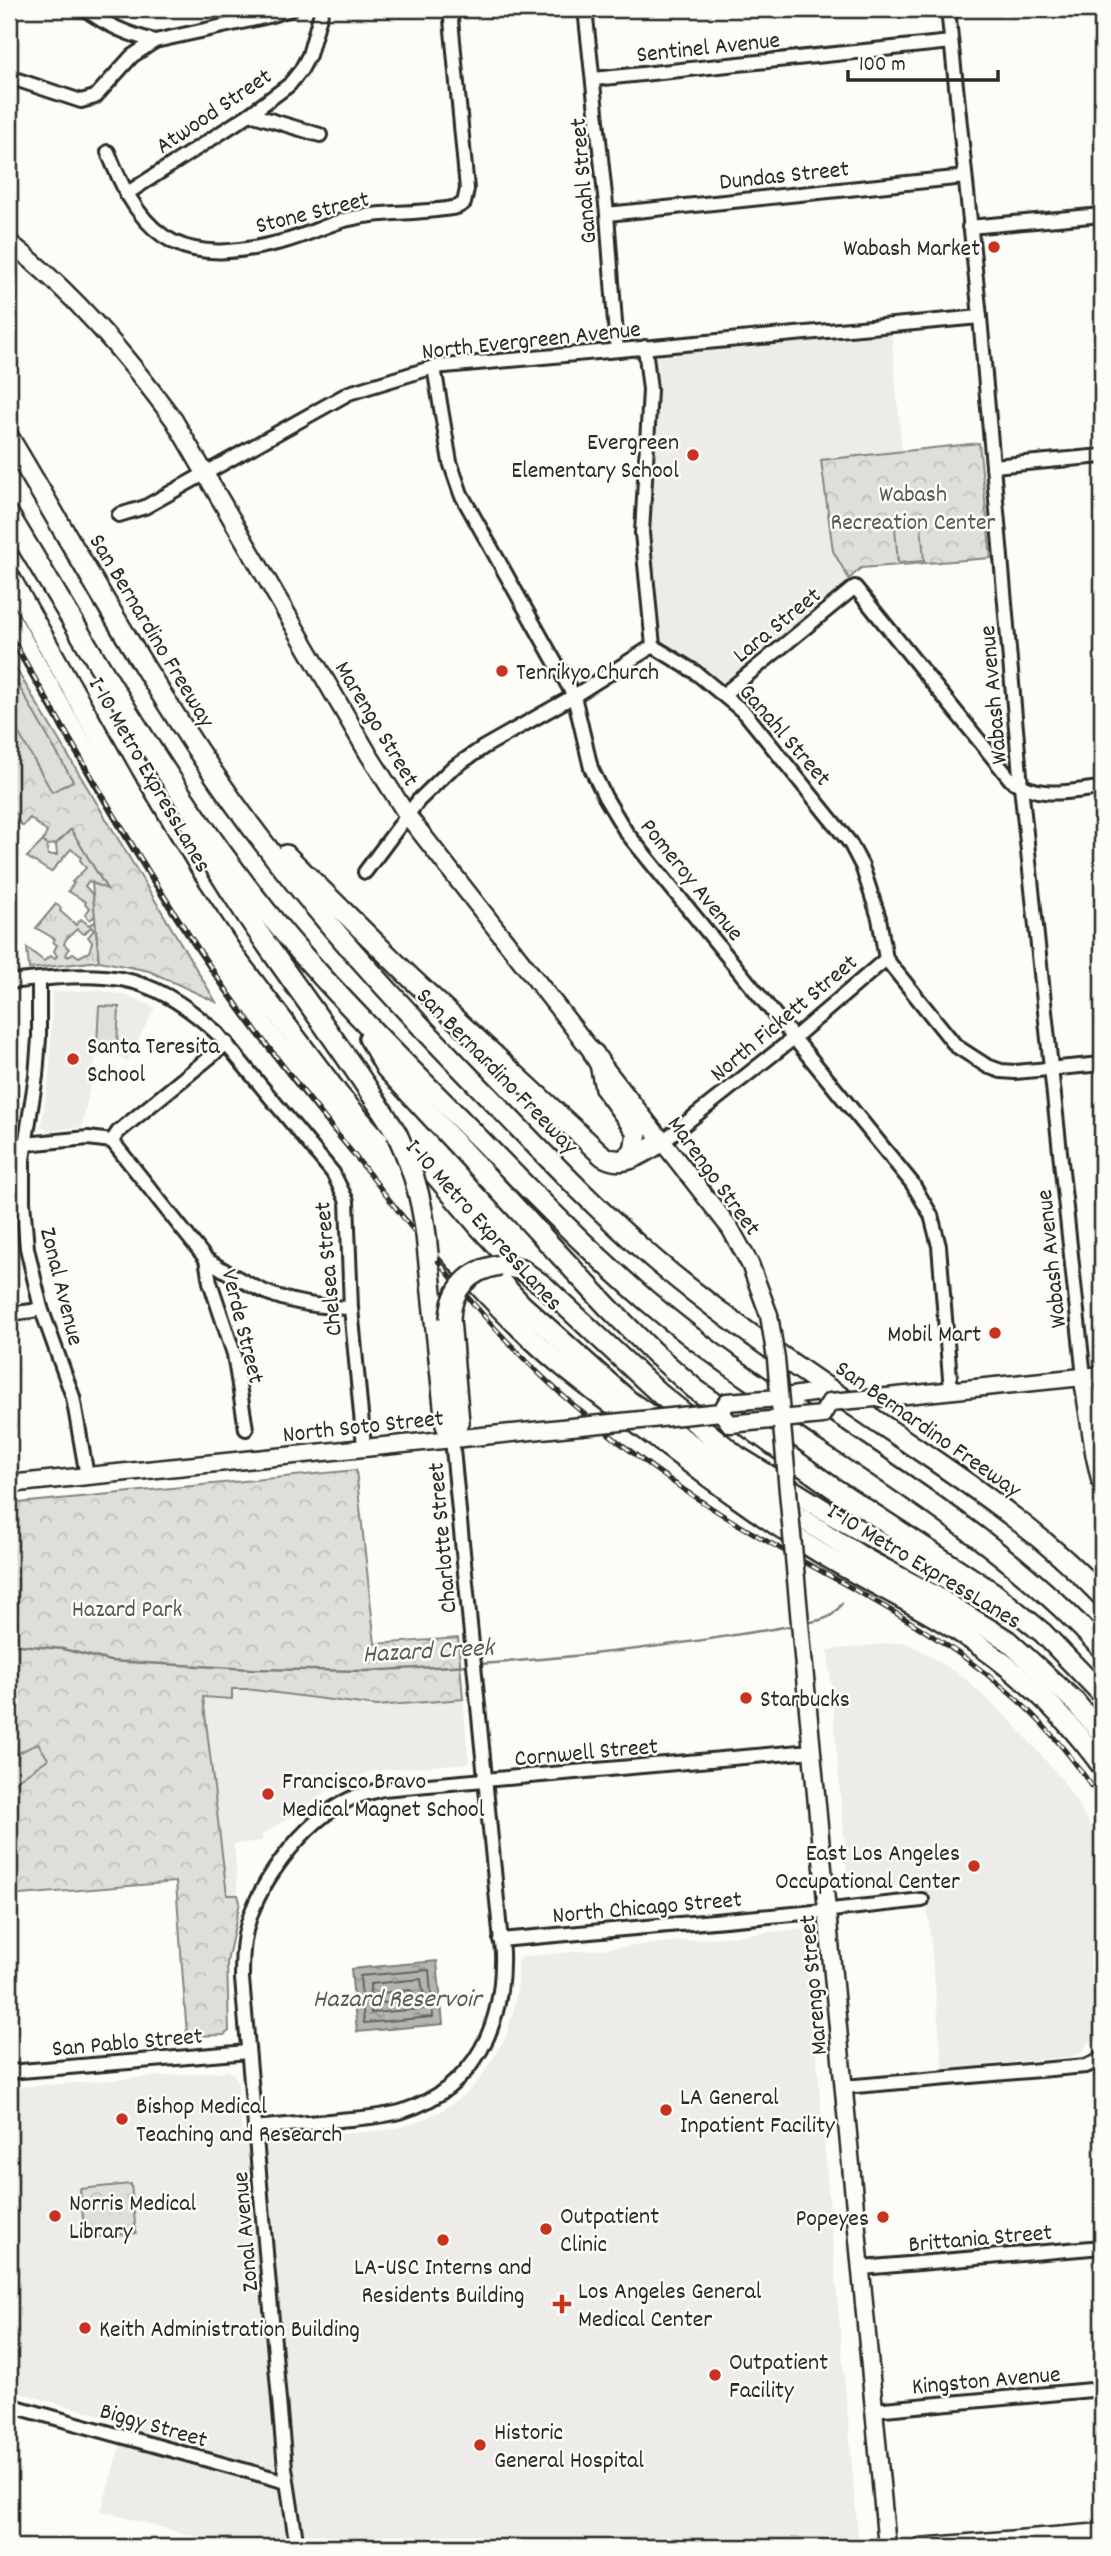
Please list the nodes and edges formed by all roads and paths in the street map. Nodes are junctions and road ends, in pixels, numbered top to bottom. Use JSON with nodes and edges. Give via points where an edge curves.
{"nodes":[{"id":1,"x":85,"y":9,"type":"edge"},
{"id":2,"x":291,"y":9,"type":"edge"},
{"id":3,"x":322,"y":9,"type":"edge"},
{"id":4,"x":450,"y":9,"type":"edge"},
{"id":5,"x":584,"y":9,"type":"edge"},
{"id":6,"x":948,"y":9,"type":"edge"},
{"id":7,"x":155,"y":41,"type":"junction"},
{"id":8,"x":951,"y":42,"type":"junction"},
{"id":9,"x":9,"y":77,"type":"edge"},
{"id":10,"x":594,"y":79,"type":"junction"},
{"id":11,"x":250,"y":114,"type":"junction"},
{"id":12,"x":320,"y":135,"type":"dead end"},
{"id":13,"x":108,"y":152,"type":"dead end"},
{"id":14,"x":965,"y":177,"type":"junction"},
{"id":15,"x":126,"y":194,"type":"junction"},
{"id":16,"x":607,"y":214,"type":"junction"},
{"id":17,"x":1102,"y":215,"type":"edge"},
{"id":18,"x":969,"y":227,"type":"junction"},
{"id":19,"x":9,"y":242,"type":"edge"},
{"id":20,"x":980,"y":317,"type":"junction"},
{"id":21,"x":645,"y":347,"type":"junction"},
{"id":22,"x":617,"y":350,"type":"junction"},
{"id":23,"x":434,"y":367,"type":"junction"},
{"id":24,"x":9,"y":438,"type":"edge"},
{"id":25,"x":1102,"y":456,"type":"edge"},
{"id":26,"x":993,"y":466,"type":"junction"},
{"id":27,"x":205,"y":472,"type":"junction"},
{"id":28,"x":9,"y":515,"type":"edge"},
{"id":29,"x":119,"y":515,"type":"dead end"},
{"id":30,"x":9,"y":576,"type":"edge"},
{"id":31,"x":9,"y":617,"type":"edge"},
{"id":32,"x":653,"y":646,"type":"junction"},
{"id":33,"x":116,"y":693,"type":"junction"},
{"id":34,"x":724,"y":694,"type":"junction"},
{"id":35,"x":574,"y":696,"type":"junction"},
{"id":36,"x":1021,"y":786,"type":"junction"},
{"id":37,"x":1102,"y":788,"type":"edge"},
{"id":38,"x":233,"y":802,"type":"junction"},
{"id":39,"x":407,"y":815,"type":"junction"},
{"id":40,"x":365,"y":872,"type":"dead end"},
{"id":41,"x":886,"y":959,"type":"junction"},
{"id":42,"x":39,"y":979,"type":"junction"},
{"id":43,"x":9,"y":982,"type":"edge"},
{"id":44,"x":359,"y":1018,"type":"junction"},
{"id":45,"x":795,"y":1037,"type":"junction"},
{"id":46,"x":227,"y":1044,"type":"junction"},
{"id":47,"x":594,"y":1054,"type":"junction"},
{"id":48,"x":1102,"y":1064,"type":"edge"},
{"id":49,"x":1050,"y":1068,"type":"junction"},
{"id":50,"x":112,"y":1141,"type":"junction"},
{"id":51,"x":663,"y":1141,"type":"junction"},
{"id":52,"x":25,"y":1144,"type":"junction"},
{"id":53,"x":616,"y":1162,"type":"junction"},
{"id":54,"x":206,"y":1259,"type":"junction"},
{"id":55,"x":41,"y":1308,"type":"junction"},
{"id":56,"x":351,"y":1308,"type":"junction"},
{"id":57,"x":9,"y":1314,"type":"edge"},
{"id":58,"x":442,"y":1314,"type":"junction"},
{"id":59,"x":1093,"y":1376,"type":"edge"},
{"id":60,"x":951,"y":1390,"type":"junction"},
{"id":61,"x":779,"y":1398,"type":"junction"},
{"id":62,"x":830,"y":1402,"type":"junction"},
{"id":63,"x":721,"y":1412,"type":"junction"},
{"id":64,"x":781,"y":1419,"type":"junction"},
{"id":65,"x":246,"y":1429,"type":"dead end"},
{"id":66,"x":452,"y":1439,"type":"junction"},
{"id":67,"x":364,"y":1446,"type":"junction"},
{"id":68,"x":87,"y":1476,"type":"junction"},
{"id":69,"x":1102,"y":1481,"type":"edge"},
{"id":70,"x":9,"y":1484,"type":"edge"},
{"id":71,"x":1102,"y":1595,"type":"edge"},
{"id":72,"x":1043,"y":1633,"type":"junction"},
{"id":73,"x":1102,"y":1649,"type":"edge"},
{"id":74,"x":1102,"y":1694,"type":"edge"},
{"id":75,"x":1102,"y":1734,"type":"edge"},
{"id":76,"x":812,"y":1751,"type":"junction"},
{"id":77,"x":1102,"y":1766,"type":"edge"},
{"id":78,"x":486,"y":1781,"type":"junction"},
{"id":79,"x":328,"y":1813,"type":"joint"},
{"id":80,"x":922,"y":1900,"type":"dead end"},
{"id":81,"x":828,"y":1910,"type":"junction"},
{"id":82,"x":500,"y":1940,"type":"junction"},
{"id":83,"x":248,"y":2052,"type":"junction"},
{"id":84,"x":1102,"y":2059,"type":"edge"},
{"id":85,"x":9,"y":2071,"type":"edge"},
{"id":86,"x":844,"y":2087,"type":"junction"},
{"id":87,"x":255,"y":2128,"type":"junction"},
{"id":88,"x":1102,"y":2247,"type":"edge"},
{"id":89,"x":862,"y":2268,"type":"junction"},
{"id":90,"x":1102,"y":2389,"type":"edge"},
{"id":91,"x":9,"y":2405,"type":"edge"},
{"id":92,"x":873,"y":2410,"type":"junction"},
{"id":93,"x":287,"y":2482,"type":"junction"},
{"id":94,"x":1102,"y":2532,"type":"edge"},
{"id":95,"x":298,"y":2547,"type":"edge"},
{"id":96,"x":887,"y":2547,"type":"edge"},
{"id":97,"x":920,"y":2547,"type":"edge"}],
"edges":[{"from":1,"to":7,"type":"street","via":[[133,36]]},
{"from":2,"to":7,"type":"street"},
{"from":3,"to":11,"type":"street","name":"Atwood Street","via":[[301,71]]},
{"from":4,"to":15,"type":"street","name":"Stone Street","via":[[467,189],[464,203],[457,207],[362,217],[285,241],[205,251],[180,246],[160,235],[142,219]]},
{"from":5,"to":10,"type":"street","name":"Ganahl Street"},
{"from":6,"to":8,"type":"street","name":"Wabash Avenue"},
{"from":7,"to":9,"type":"street","via":[[132,56],[88,100],[74,100]]},
{"from":8,"to":10,"type":"street","name":"Sentinel Avenue"},
{"from":8,"to":14,"type":"street","name":"Wabash Avenue"},
{"from":10,"to":16,"type":"street","name":"Ganahl Street"},
{"from":11,"to":12,"type":"street"},
{"from":11,"to":15,"type":"street","name":"Atwood Street"},
{"from":13,"to":15,"type":"street","name":"Stone Street"},
{"from":14,"to":16,"type":"street","name":"Dundas Street"},
{"from":14,"to":18,"type":"street","name":"Wabash Avenue"},
{"from":16,"to":22,"type":"street","name":"Ganahl Street"},
{"from":17,"to":18,"type":"street"},
{"from":18,"to":20,"type":"street","name":"Wabash Avenue"},
{"from":19,"to":27,"type":"main road","name":"Marengo Street","via":[[65,289],[103,330],[174,421]]},
{"from":20,"to":21,"type":"street","name":"North Evergreen Avenue"},
{"from":20,"to":26,"type":"street","name":"Wabash Avenue"},
{"from":21,"to":22,"type":"street","name":"North Evergreen Avenue"},
{"from":21,"to":32,"type":"street","via":[[650,390],[642,533]]},
{"from":22,"to":23,"type":"street","name":"North Evergreen Avenue"},
{"from":23,"to":27,"type":"street","name":"North Evergreen Avenue","via":[[349,393]]},
{"from":23,"to":35,"type":"street","name":"Pomeroy Avenue","via":[[450,462],[461,494]]},
{"from":24,"to":38,"type":"highway","name":"San Bernardino Freeway"},
{"from":25,"to":26,"type":"street"},
{"from":26,"to":36,"type":"street","name":"Wabash Avenue"},
{"from":27,"to":29,"type":"street","name":"North Evergreen Avenue","via":[[145,507]]},
{"from":27,"to":39,"type":"main road","name":"Marengo Street"},
{"from":28,"to":33,"type":"highway"},
{"from":30,"to":75,"type":"highway","name":"I-10 Metro ExpressLanes","via":[[130,792],[237,960],[339,1095],[521,1304],[629,1401],[760,1492],[1007,1640],[1074,1701]]},
{"from":31,"to":77,"type":"highway","name":"I-10 Metro ExpressLanes","via":[[167,886],[230,980],[330,1112],[477,1284],[559,1364],[754,1510],[953,1628],[1011,1670],[1060,1716]]},
{"from":32,"to":34,"type":"street","name":"Ganahl Street"},
{"from":32,"to":35,"type":"street"},
{"from":33,"to":44,"type":"highway","via":[[265,911]]},
{"from":33,"to":58,"type":"highway","bridge":true,"via":[[221,879],[397,1134],[421,1195]]},
{"from":34,"to":36,"type":"street","name":"Lara Street","via":[[855,587],[1011,780]]},
{"from":34,"to":41,"type":"street","name":"Ganahl Street","via":[[745,713],[850,843],[879,918]]},
{"from":35,"to":39,"type":"street","via":[[450,770]]},
{"from":35,"to":45,"type":"street","name":"Pomeroy Avenue","via":[[591,768],[626,832]]},
{"from":36,"to":37,"type":"street","via":[[1043,793]]},
{"from":36,"to":49,"type":"street","name":"Wabash Avenue"},
{"from":38,"to":53,"type":"highway","via":[[421,988],[603,1156]]},
{"from":38,"to":71,"type":"highway","name":"San Bernardino Freeway","via":[[288,876],[389,992],[625,1233],[765,1344],[1007,1512]]},
{"from":39,"to":40,"type":"street"},
{"from":39,"to":47,"type":"main road","name":"Marengo Street"},
{"from":41,"to":45,"type":"street","name":"North Fickett Street"},
{"from":41,"to":49,"type":"street","name":"North Fickett Street","via":[[956,1046],[974,1059],[1015,1072]]},
{"from":42,"to":43,"type":"street","name":"Chelsea Street"},
{"from":42,"to":46,"type":"street","name":"Chelsea Street","via":[[104,976],[160,990],[199,1016]]},
{"from":42,"to":52,"type":"street","name":"Zonal Avenue","via":[[39,1038]]},
{"from":44,"to":72,"type":"highway","via":[[386,1068],[608,1307],[695,1390],[994,1594]]},
{"from":44,"to":73,"type":"highway","via":[[648,1301],[996,1550]]},
{"from":45,"to":51,"type":"street","name":"North Fickett Street"},
{"from":45,"to":60,"type":"street","name":"Pomeroy Avenue","via":[[912,1183],[931,1215],[939,1247]]},
{"from":46,"to":50,"type":"street"},
{"from":46,"to":56,"type":"street","name":"Chelsea Street","via":[[341,1186],[347,1201]]},
{"from":47,"to":51,"type":"main road","name":"Marengo Street"},
{"from":47,"to":53,"type":"highway","via":[[605,1088],[637,1132],[634,1151]]},
{"from":48,"to":49,"type":"street","name":"North Fickett Street"},
{"from":49,"to":59,"type":"street","name":"Wabash Avenue"},
{"from":50,"to":52,"type":"street","via":[[88,1138]]},
{"from":50,"to":54,"type":"street","name":"Verde Street"},
{"from":51,"to":53,"type":"highway","via":[[631,1160]]},
{"from":51,"to":61,"type":"main road","name":"Marengo Street","bridge":true,"via":[[730,1228],[750,1264],[769,1315]]},
{"from":52,"to":55,"type":"street","name":"Zonal Avenue","via":[[27,1248]]},
{"from":54,"to":56,"type":"street","via":[[238,1281],[298,1304]]},
{"from":54,"to":65,"type":"street","name":"Verde Street","via":[[234,1354]]},
{"from":55,"to":57,"type":"street"},
{"from":55,"to":68,"type":"street","name":"Zonal Avenue","via":[[73,1397]]},
{"from":56,"to":67,"type":"street","name":"Chelsea Street"},
{"from":58,"to":66,"type":"highway","via":[[459,1422]]},
{"from":58,"to":72,"type":"highway","bridge":true,"via":[[464,1281],[481,1269],[500,1265],[522,1270],[737,1456]]},
{"from":59,"to":60,"type":"main road","name":"North Soto Street"},
{"from":59,"to":69,"type":"highway","via":[[1096,1455]]},
{"from":60,"to":62,"type":"main road","name":"North Soto Street","bridge":true},
{"from":61,"to":62,"type":"main road","name":"North Soto Street","via":[[818,1392]]},
{"from":61,"to":63,"type":"main road","name":"North Soto Street","bridge":true,"via":[[727,1402]]},
{"from":61,"to":64,"type":"main road","name":"Marengo Street","bridge":true},
{"from":62,"to":64,"type":"main road","name":"North Soto Street","bridge":true,"via":[[822,1415]]},
{"from":63,"to":64,"type":"main road","name":"North Soto Street","bridge":true,"via":[[730,1424]]},
{"from":63,"to":66,"type":"main road","name":"North Soto Street","bridge":true},
{"from":64,"to":76,"type":"main road","name":"Marengo Street","bridge":true},
{"from":66,"to":67,"type":"main road","name":"North Soto Street"},
{"from":66,"to":78,"type":"street","name":"Charlotte Street"},
{"from":67,"to":68,"type":"main road","name":"North Soto Street"},
{"from":68,"to":70,"type":"main road","name":"North Soto Street"},
{"from":72,"to":74,"type":"highway"},
{"from":76,"to":78,"type":"street","name":"Cornwell Street"},
{"from":76,"to":81,"type":"main road","name":"Marengo Street"},
{"from":78,"to":79,"type":"street","name":"Cornwell Street","via":[[383,1789],[353,1798]]},
{"from":78,"to":82,"type":"street","name":"Charlotte Street"},
{"from":79,"to":83,"type":"street","name":"Zonal Avenue","via":[[277,1866],[249,1921],[242,1961]]},
{"from":80,"to":81,"type":"street","name":"North Chicago Street"},
{"from":81,"to":82,"type":"street","name":"North Chicago Street"},
{"from":81,"to":86,"type":"main road","name":"Marengo Street"},
{"from":82,"to":87,"type":"street","name":"Charlotte Street","via":[[498,2014],[470,2066],[445,2089],[390,2114]]},
{"from":83,"to":85,"type":"street","name":"San Pablo Street"},
{"from":83,"to":87,"type":"street","name":"Zonal Avenue"},
{"from":84,"to":86,"type":"street","via":[[1086,2066]]},
{"from":86,"to":89,"type":"main road","name":"Marengo Street"},
{"from":87,"to":93,"type":"street","name":"Zonal Avenue"},
{"from":88,"to":89,"type":"street","name":"Brittania Street"},
{"from":89,"to":92,"type":"main road","name":"Marengo Street"},
{"from":90,"to":92,"type":"street","name":"Kingston Avenue"},
{"from":91,"to":93,"type":"street","name":"Biggy Street"},
{"from":92,"to":96,"type":"main road","name":"Marengo Street"},
{"from":93,"to":95,"type":"street","name":"Zonal Avenue"},
{"from":94,"to":97,"type":"main road"}]}
